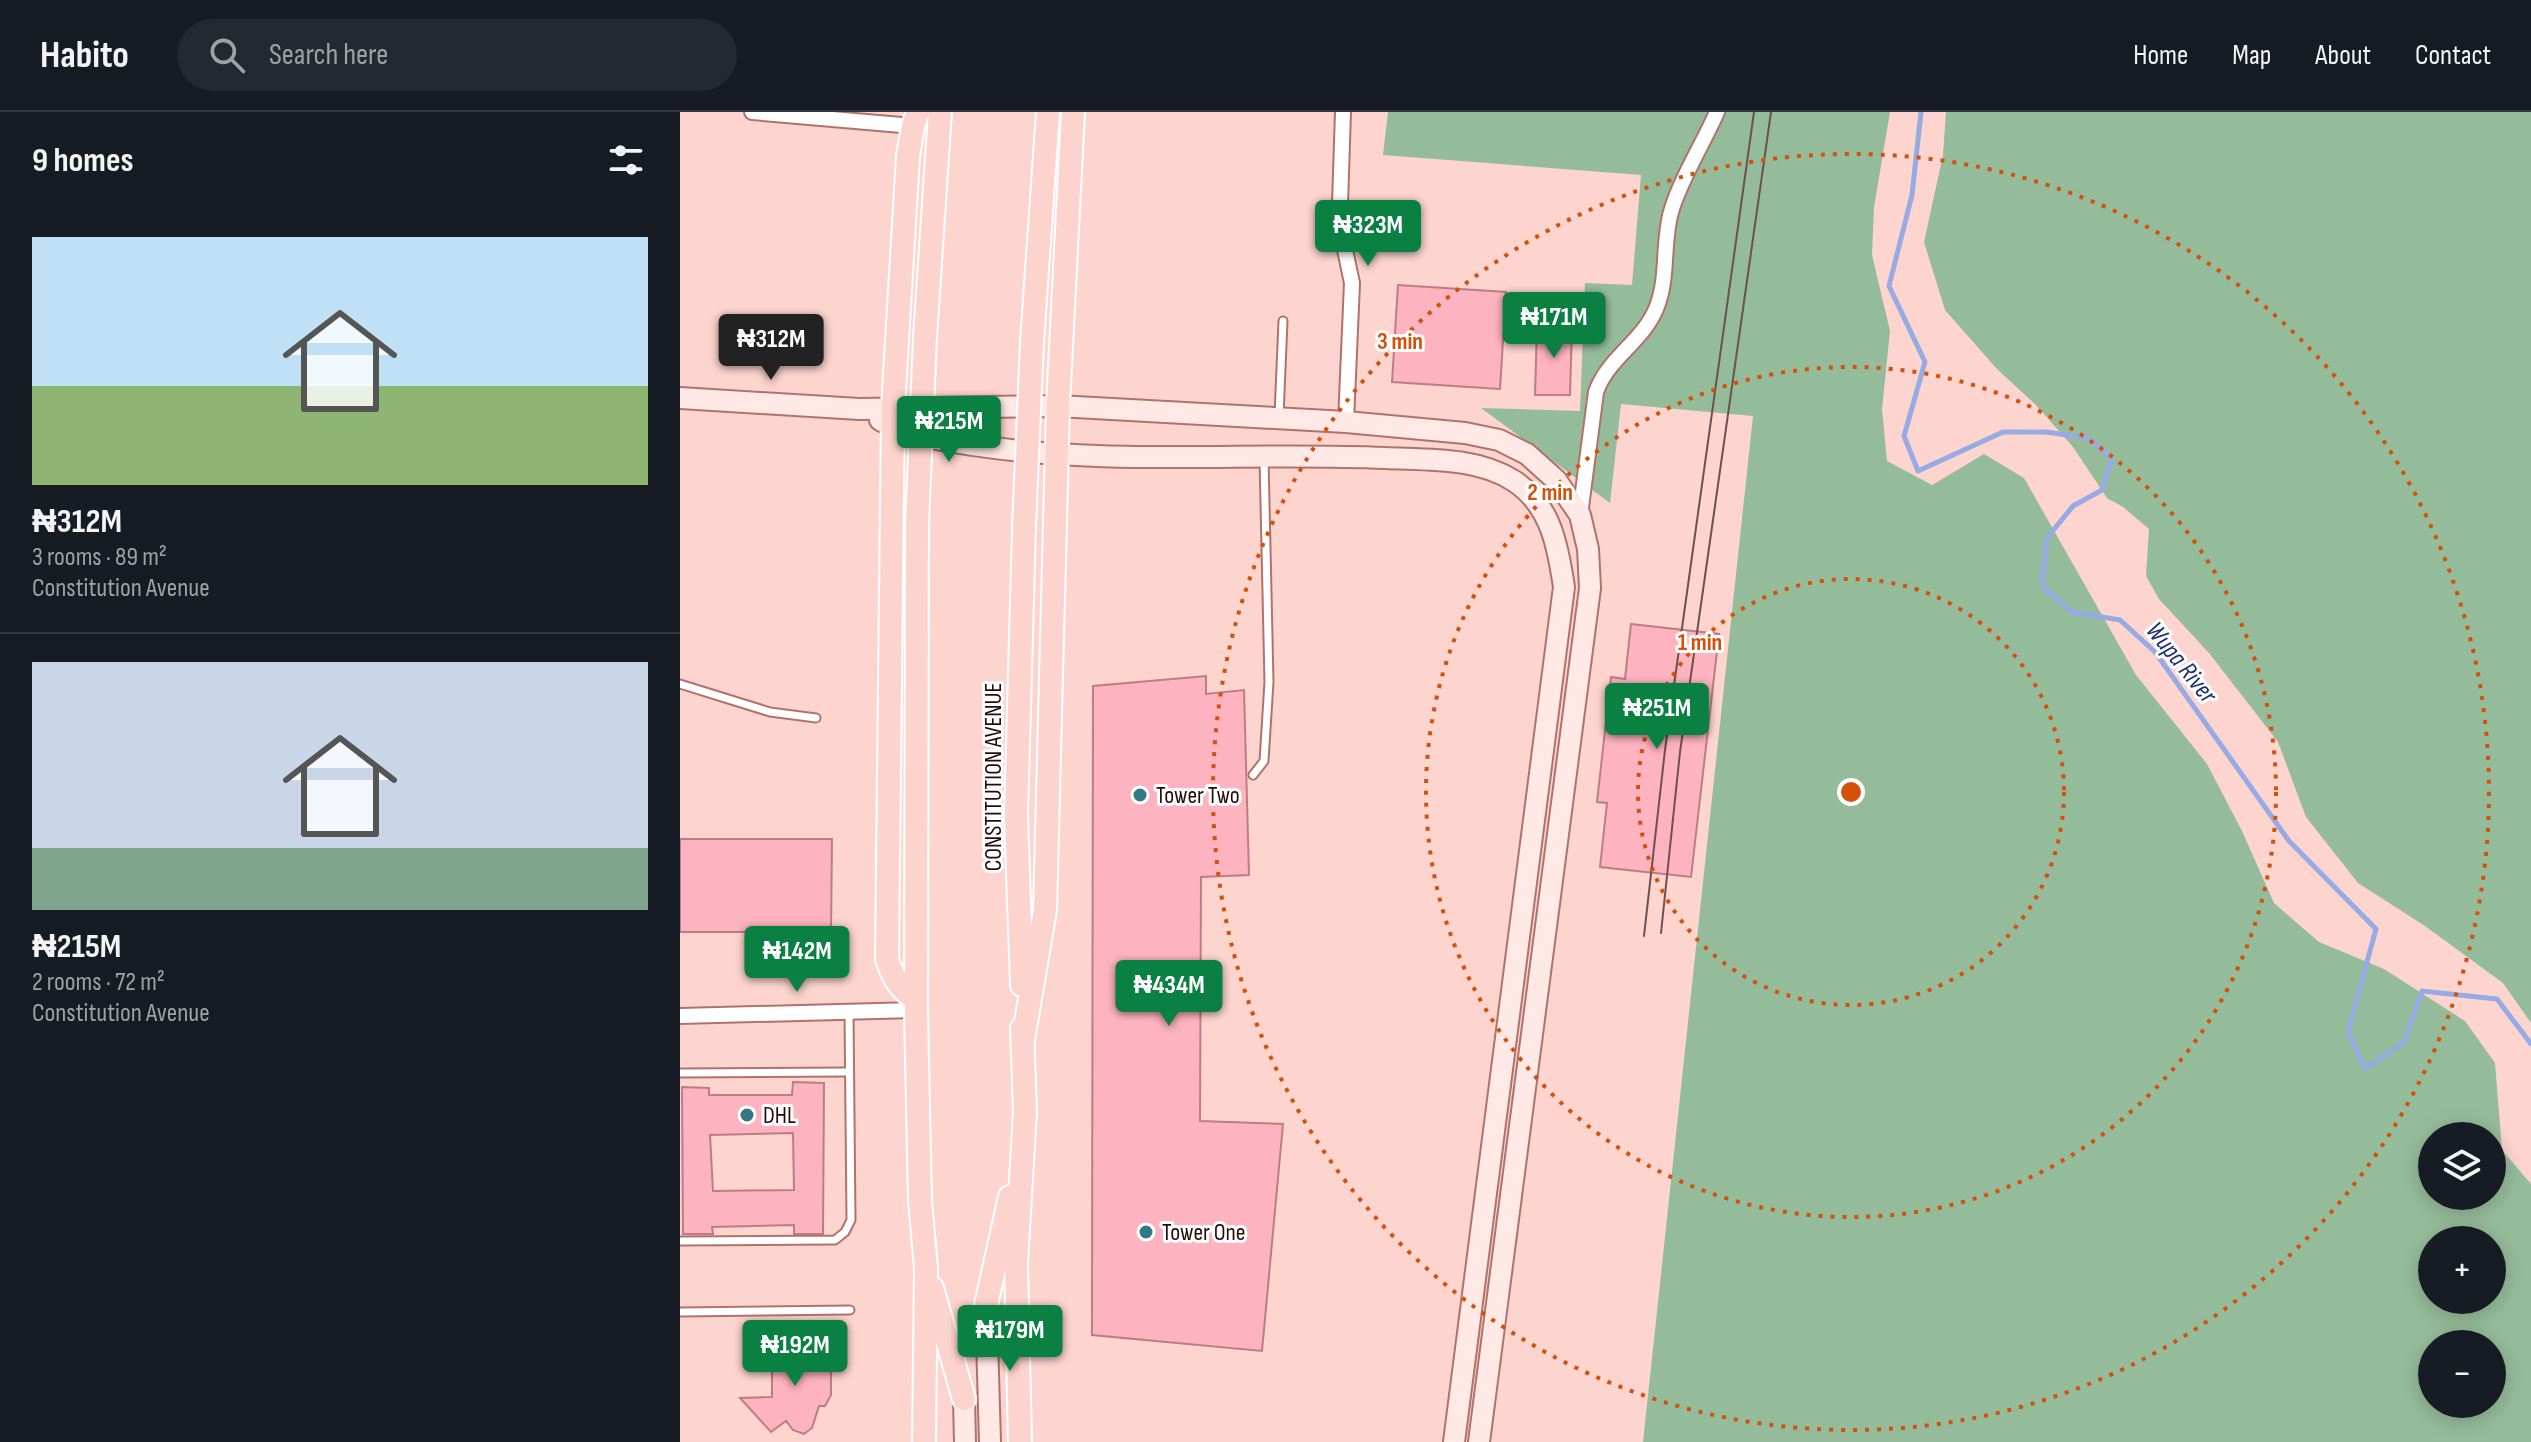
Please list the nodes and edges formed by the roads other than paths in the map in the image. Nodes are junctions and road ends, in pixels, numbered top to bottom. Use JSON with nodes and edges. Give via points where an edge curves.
{"nodes":[{"id":1,"x":752,"y":112,"type":"edge"},
{"id":2,"x":940,"y":112,"type":"edge"},
{"id":3,"x":1048,"y":112,"type":"edge"},
{"id":4,"x":1073,"y":112,"type":"edge"},
{"id":5,"x":1343,"y":112,"type":"edge"},
{"id":6,"x":1717,"y":112,"type":"edge"},
{"id":7,"x":916,"y":119,"type":"edge"},
{"id":8,"x":1283,"y":321,"type":"dead end"},
{"id":9,"x":680,"y":398,"type":"edge"},
{"id":10,"x":1058,"y":406,"type":"junction"},
{"id":11,"x":893,"y":418,"type":"junction"},
{"id":12,"x":1279,"y":419,"type":"junction"},
{"id":13,"x":1346,"y":422,"type":"junction"},
{"id":14,"x":1057,"y":455,"type":"junction"},
{"id":15,"x":1264,"y":456,"type":"junction"},
{"id":16,"x":1580,"y":515,"type":"junction"},
{"id":17,"x":680,"y":684,"type":"edge"},
{"id":18,"x":816,"y":718,"type":"dead end"},
{"id":19,"x":1253,"y":775,"type":"dead end"},
{"id":20,"x":916,"y":1005,"type":"junction"},
{"id":21,"x":849,"y":1012,"type":"junction"},
{"id":22,"x":680,"y":1016,"type":"edge"},
{"id":23,"x":1023,"y":1040,"type":"junction"},
{"id":24,"x":848,"y":1072,"type":"junction"},
{"id":25,"x":680,"y":1073,"type":"edge"},
{"id":26,"x":1022,"y":1153,"type":"junction"},
{"id":27,"x":680,"y":1241,"type":"edge"},
{"id":28,"x":926,"y":1268,"type":"junction"},
{"id":29,"x":986,"y":1305,"type":"joint"},
{"id":30,"x":850,"y":1310,"type":"dead end"},
{"id":31,"x":680,"y":1312,"type":"edge"},
{"id":32,"x":964,"y":1399,"type":"joint"},
{"id":33,"x":924,"y":1442,"type":"edge"},
{"id":34,"x":965,"y":1442,"type":"edge"},
{"id":35,"x":990,"y":1442,"type":"edge"},
{"id":36,"x":1020,"y":1442,"type":"edge"},
{"id":37,"x":1454,"y":1442,"type":"edge"},
{"id":38,"x":1479,"y":1442,"type":"edge"}],
"edges":[{"from":1,"to":7,"type":"street"},
{"from":2,"to":20,"type":"main road","bridge":true,"via":[[917,525]]},
{"from":3,"to":23,"type":"main road","name":"CONSTITUTION AVENUE","bridge":true,"via":[[1032,342],[1016,817]]},
{"from":4,"to":10,"type":"main road"},
{"from":5,"to":13,"type":"street","via":[[1340,204],[1352,283]]},
{"from":6,"to":16,"type":"street","via":[[1671,210],[1656,309],[1601,377]]},
{"from":7,"to":11,"type":"main road","via":[[908,156]]},
{"from":8,"to":12,"type":"lane"},
{"from":9,"to":11,"type":"street","via":[[859,409]]},
{"from":10,"to":11,"type":"street"},
{"from":10,"to":12,"type":"street"},
{"from":10,"to":14,"type":"main road"},
{"from":11,"to":14,"type":"street","via":[[939,440]]},
{"from":11,"to":20,"type":"main road","via":[[887,959],[901,990]]},
{"from":12,"to":13,"type":"street"},
{"from":13,"to":16,"type":"street","via":[[1499,440],[1527,454],[1556,480]]},
{"from":14,"to":15,"type":"street"},
{"from":14,"to":23,"type":"main road","via":[[1045,910]]},
{"from":15,"to":19,"type":"lane","via":[[1269,682],[1264,761]]},
{"from":15,"to":37,"type":"street","via":[[1457,462],[1489,469],[1514,481],[1535,500],[1551,525],[1559,554],[1564,587]]},
{"from":16,"to":38,"type":"street","via":[[1590,588]]},
{"from":17,"to":18,"type":"lane","via":[[770,712]]},
{"from":20,"to":21,"type":"street"},
{"from":20,"to":28,"type":"main road"},
{"from":21,"to":22,"type":"street"},
{"from":21,"to":24,"type":"lane"},
{"from":23,"to":26,"type":"main road","name":"CONSTITUTION AVENUE"},
{"from":24,"to":25,"type":"lane"},
{"from":24,"to":27,"type":"lane","via":[[851,1220],[845,1232],[835,1240]]},
{"from":26,"to":29,"type":"main road"},
{"from":26,"to":36,"type":"main road","name":"CONSTITUTION AVENUE","via":[[1016,1263]]},
{"from":28,"to":32,"type":"main road"},
{"from":28,"to":33,"type":"main road"},
{"from":29,"to":35,"type":"street"},
{"from":30,"to":31,"type":"lane"},
{"from":32,"to":34,"type":"street"}]}
